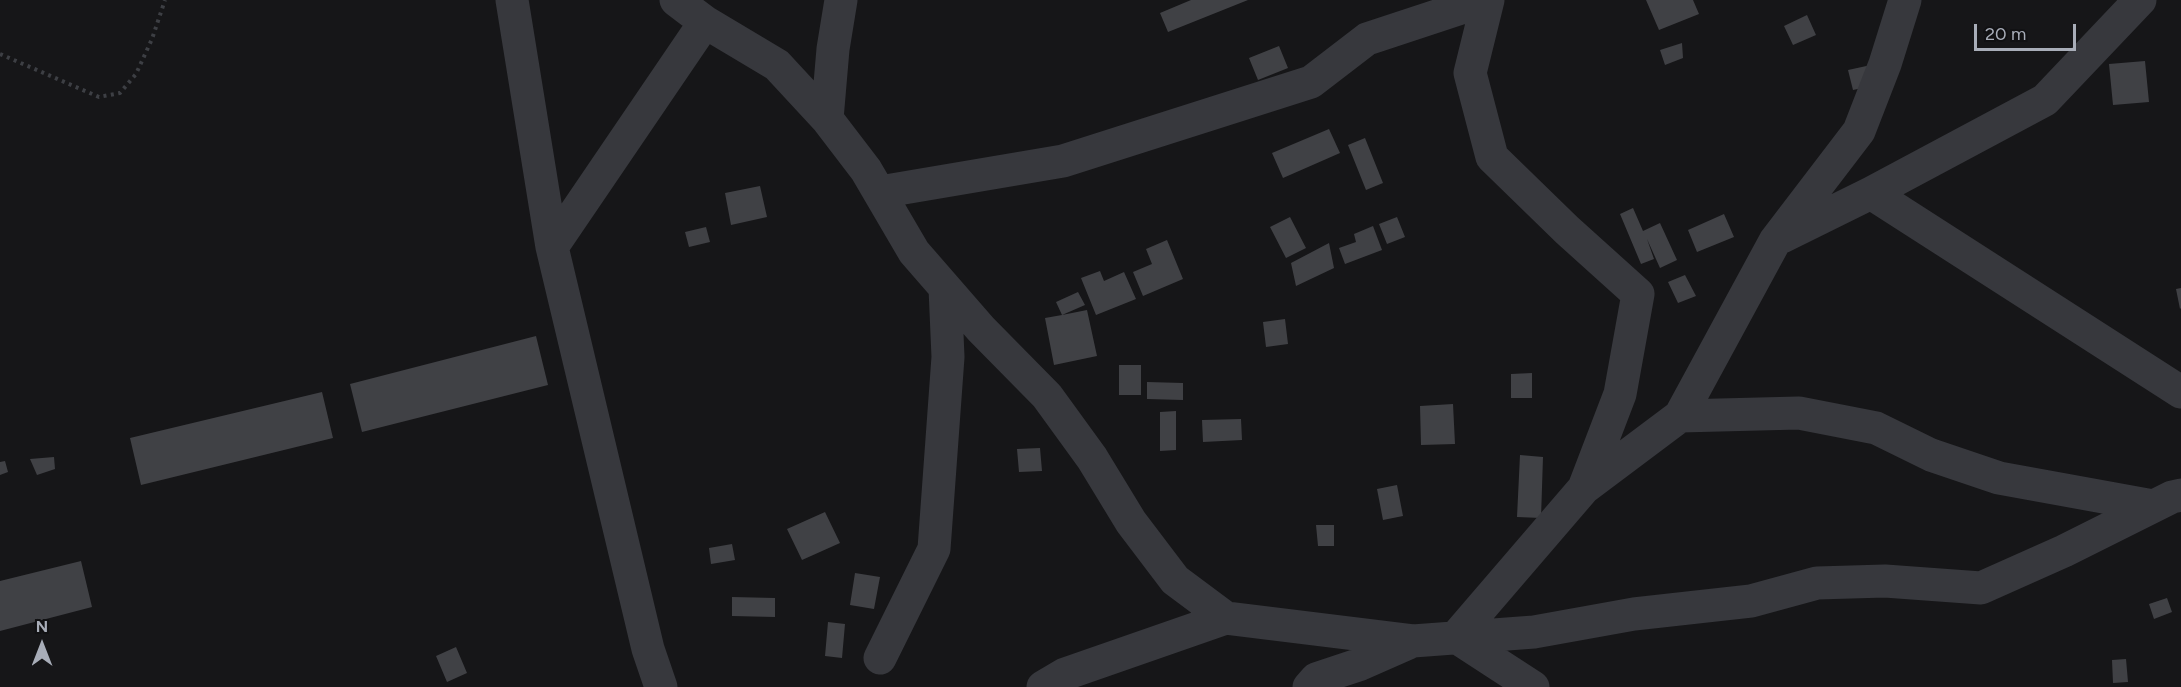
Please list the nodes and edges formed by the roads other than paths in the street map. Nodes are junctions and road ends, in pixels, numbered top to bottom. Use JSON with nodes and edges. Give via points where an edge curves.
{"nodes":[{"id":1,"x":512,"y":0,"type":"edge"},
{"id":2,"x":676,"y":0,"type":"edge"},
{"id":3,"x":841,"y":0,"type":"edge"},
{"id":4,"x":1486,"y":0,"type":"edge"},
{"id":5,"x":1905,"y":0,"type":"edge"},
{"id":6,"x":2140,"y":0,"type":"edge"},
{"id":7,"x":705,"y":22,"type":"junction"},
{"id":8,"x":827,"y":119,"type":"junction"},
{"id":9,"x":880,"y":192,"type":"junction"},
{"id":10,"x":1871,"y":193,"type":"junction"},
{"id":11,"x":1775,"y":240,"type":"junction"},
{"id":12,"x":552,"y":247,"type":"junction"},
{"id":13,"x":945,"y":288,"type":"junction"},
{"id":14,"x":2181,"y":392,"type":"edge"},
{"id":15,"x":1680,"y":416,"type":"junction"},
{"id":16,"x":1584,"y":488,"type":"junction"},
{"id":17,"x":2167,"y":501,"type":"edge"},
{"id":18,"x":1226,"y":618,"type":"junction"},
{"id":19,"x":1456,"y":638,"type":"junction"},
{"id":20,"x":1413,"y":641,"type":"junction"},
{"id":21,"x":880,"y":658,"type":"dead end"},
{"id":22,"x":661,"y":687,"type":"edge"},
{"id":23,"x":1043,"y":687,"type":"edge"},
{"id":24,"x":1309,"y":687,"type":"edge"},
{"id":25,"x":1533,"y":687,"type":"edge"}],
"edges":[{"from":1,"to":12,"type":"street"},
{"from":2,"to":7,"type":"street"},
{"from":3,"to":8,"type":"street"},
{"from":4,"to":9,"type":"street","via":[[1367,39],[1311,82],[1063,161]]},
{"from":4,"to":16,"type":"street","via":[[1470,73],[1492,157],[1638,294],[1620,394]]},
{"from":5,"to":11,"type":"street","via":[[1859,131]]},
{"from":6,"to":10,"type":"street","via":[[2045,100]]},
{"from":7,"to":8,"type":"street","via":[[777,65]]},
{"from":7,"to":12,"type":"street"},
{"from":8,"to":9,"type":"street"},
{"from":9,"to":13,"type":"street","via":[[914,252]]},
{"from":10,"to":11,"type":"street"},
{"from":10,"to":14,"type":"street"},
{"from":11,"to":15,"type":"street"},
{"from":12,"to":22,"type":"street","via":[[648,649]]},
{"from":13,"to":18,"type":"street","via":[[1047,396],[1175,580]]},
{"from":13,"to":21,"type":"street","via":[[948,357],[934,549]]},
{"from":15,"to":16,"type":"street"},
{"from":15,"to":17,"type":"street","via":[[1799,413],[1876,428],[1931,455],[1999,478]]},
{"from":16,"to":19,"type":"street"},
{"from":17,"to":19,"type":"street","via":[[1981,588],[1885,581],[1817,583],[1751,601],[1634,614],[1534,632]]},
{"from":18,"to":20,"type":"street"},
{"from":18,"to":23,"type":"street","via":[[1065,674]]},
{"from":19,"to":20,"type":"street"},
{"from":19,"to":25,"type":"street"},
{"from":20,"to":24,"type":"street","via":[[1317,679]]}]}
